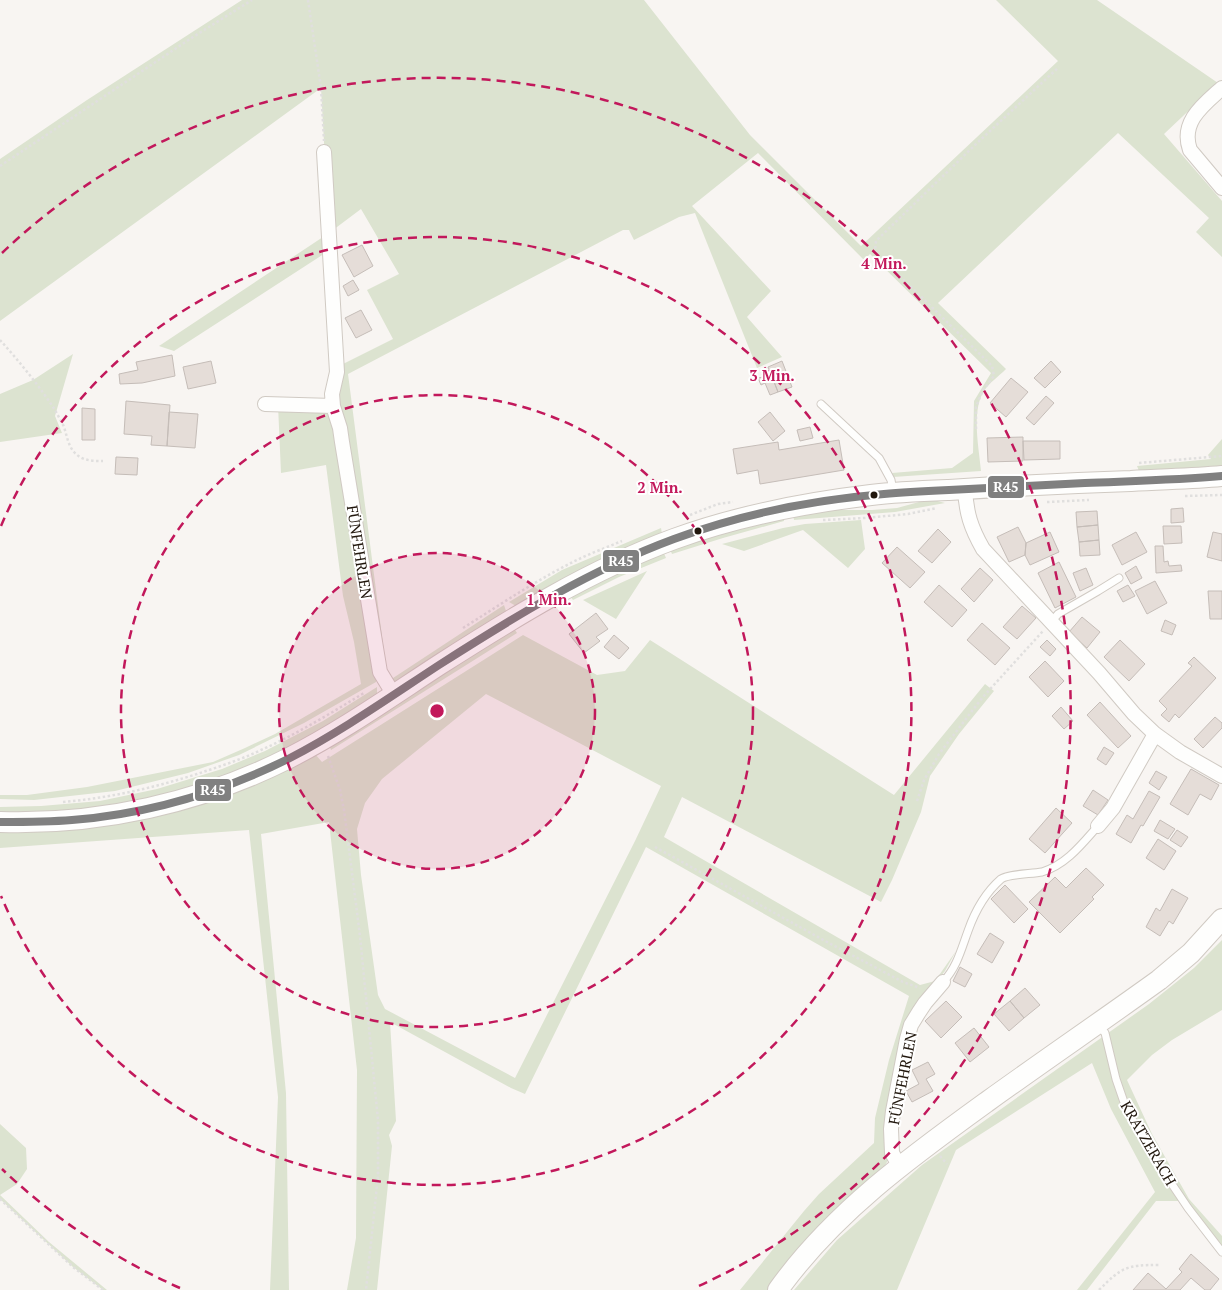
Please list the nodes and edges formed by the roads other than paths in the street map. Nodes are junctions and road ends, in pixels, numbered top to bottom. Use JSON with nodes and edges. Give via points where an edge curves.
{"nodes":[{"id":1,"x":1222,"y":88,"type":"edge"},
{"id":2,"x":324,"y":152,"type":"road end"},
{"id":3,"x":1222,"y":188,"type":"edge"},
{"id":4,"x":265,"y":404,"type":"dead end"},
{"id":5,"x":821,"y":404,"type":"dead end"},
{"id":6,"x":333,"y":406,"type":"junction"},
{"id":7,"x":1222,"y":476,"type":"edge"},
{"id":8,"x":893,"y":493,"type":"junction"},
{"id":9,"x":966,"y":497,"type":"junction"},
{"id":10,"x":1119,"y":578,"type":"dead end"},
{"id":11,"x":1052,"y":621,"type":"junction"},
{"id":12,"x":394,"y":695,"type":"junction"},
{"id":13,"x":1155,"y":734,"type":"junction"},
{"id":14,"x":1222,"y":776,"type":"edge"},
{"id":15,"x":0,"y":822,"type":"edge"},
{"id":16,"x":1098,"y":826,"type":"joint"},
{"id":17,"x":1222,"y":919,"type":"edge"},
{"id":18,"x":939,"y":986,"type":"joint"},
{"id":19,"x":1098,"y":1024,"type":"junction"},
{"id":20,"x":900,"y":1167,"type":"junction"},
{"id":21,"x":1222,"y":1252,"type":"edge"},
{"id":22,"x":778,"y":1290,"type":"edge"}],
"edges":[{"from":1,"to":3,"type":"street","via":[[1195,114],[1187,135],[1190,150]]},
{"from":2,"to":6,"type":"street","name":"FÜNFEHRLEN","via":[[337,372]]},
{"from":4,"to":6,"type":"street"},
{"from":5,"to":8,"type":"lane","via":[[879,458],[891,480]]},
{"from":6,"to":12,"type":"street","name":"FÜNFEHRLEN","via":[[340,428],[380,672]]},
{"from":7,"to":9,"type":"main road"},
{"from":8,"to":9,"type":"main road"},
{"from":8,"to":12,"type":"main road","via":[[786,508],[664,543],[562,591]]},
{"from":9,"to":11,"type":"street","via":[[969,520],[983,548]]},
{"from":10,"to":11,"type":"lane","via":[[1058,614]]},
{"from":11,"to":13,"type":"street"},
{"from":12,"to":15,"type":"main road","via":[[289,758],[182,800],[144,810],[59,822]]},
{"from":13,"to":14,"type":"street"},
{"from":13,"to":16,"type":"street","name":"FÜNFEHRLEN","via":[[1113,808]]},
{"from":16,"to":18,"type":"lane","name":"FÜNFEHRLEN","via":[[1070,857],[1058,865],[1042,872],[1002,877],[978,908],[956,965]]},
{"from":17,"to":19,"type":"main road","via":[[1177,965]]},
{"from":18,"to":20,"type":"street","name":"FÜNFEHRLEN","via":[[912,1025],[904,1053],[891,1129],[892,1153]]},
{"from":19,"to":20,"type":"main road"},
{"from":19,"to":21,"type":"lane","name":"KRATZERACH","via":[[1105,1033],[1119,1088],[1133,1121],[1188,1208]]},
{"from":20,"to":22,"type":"main road","via":[[832,1226]]}]}
